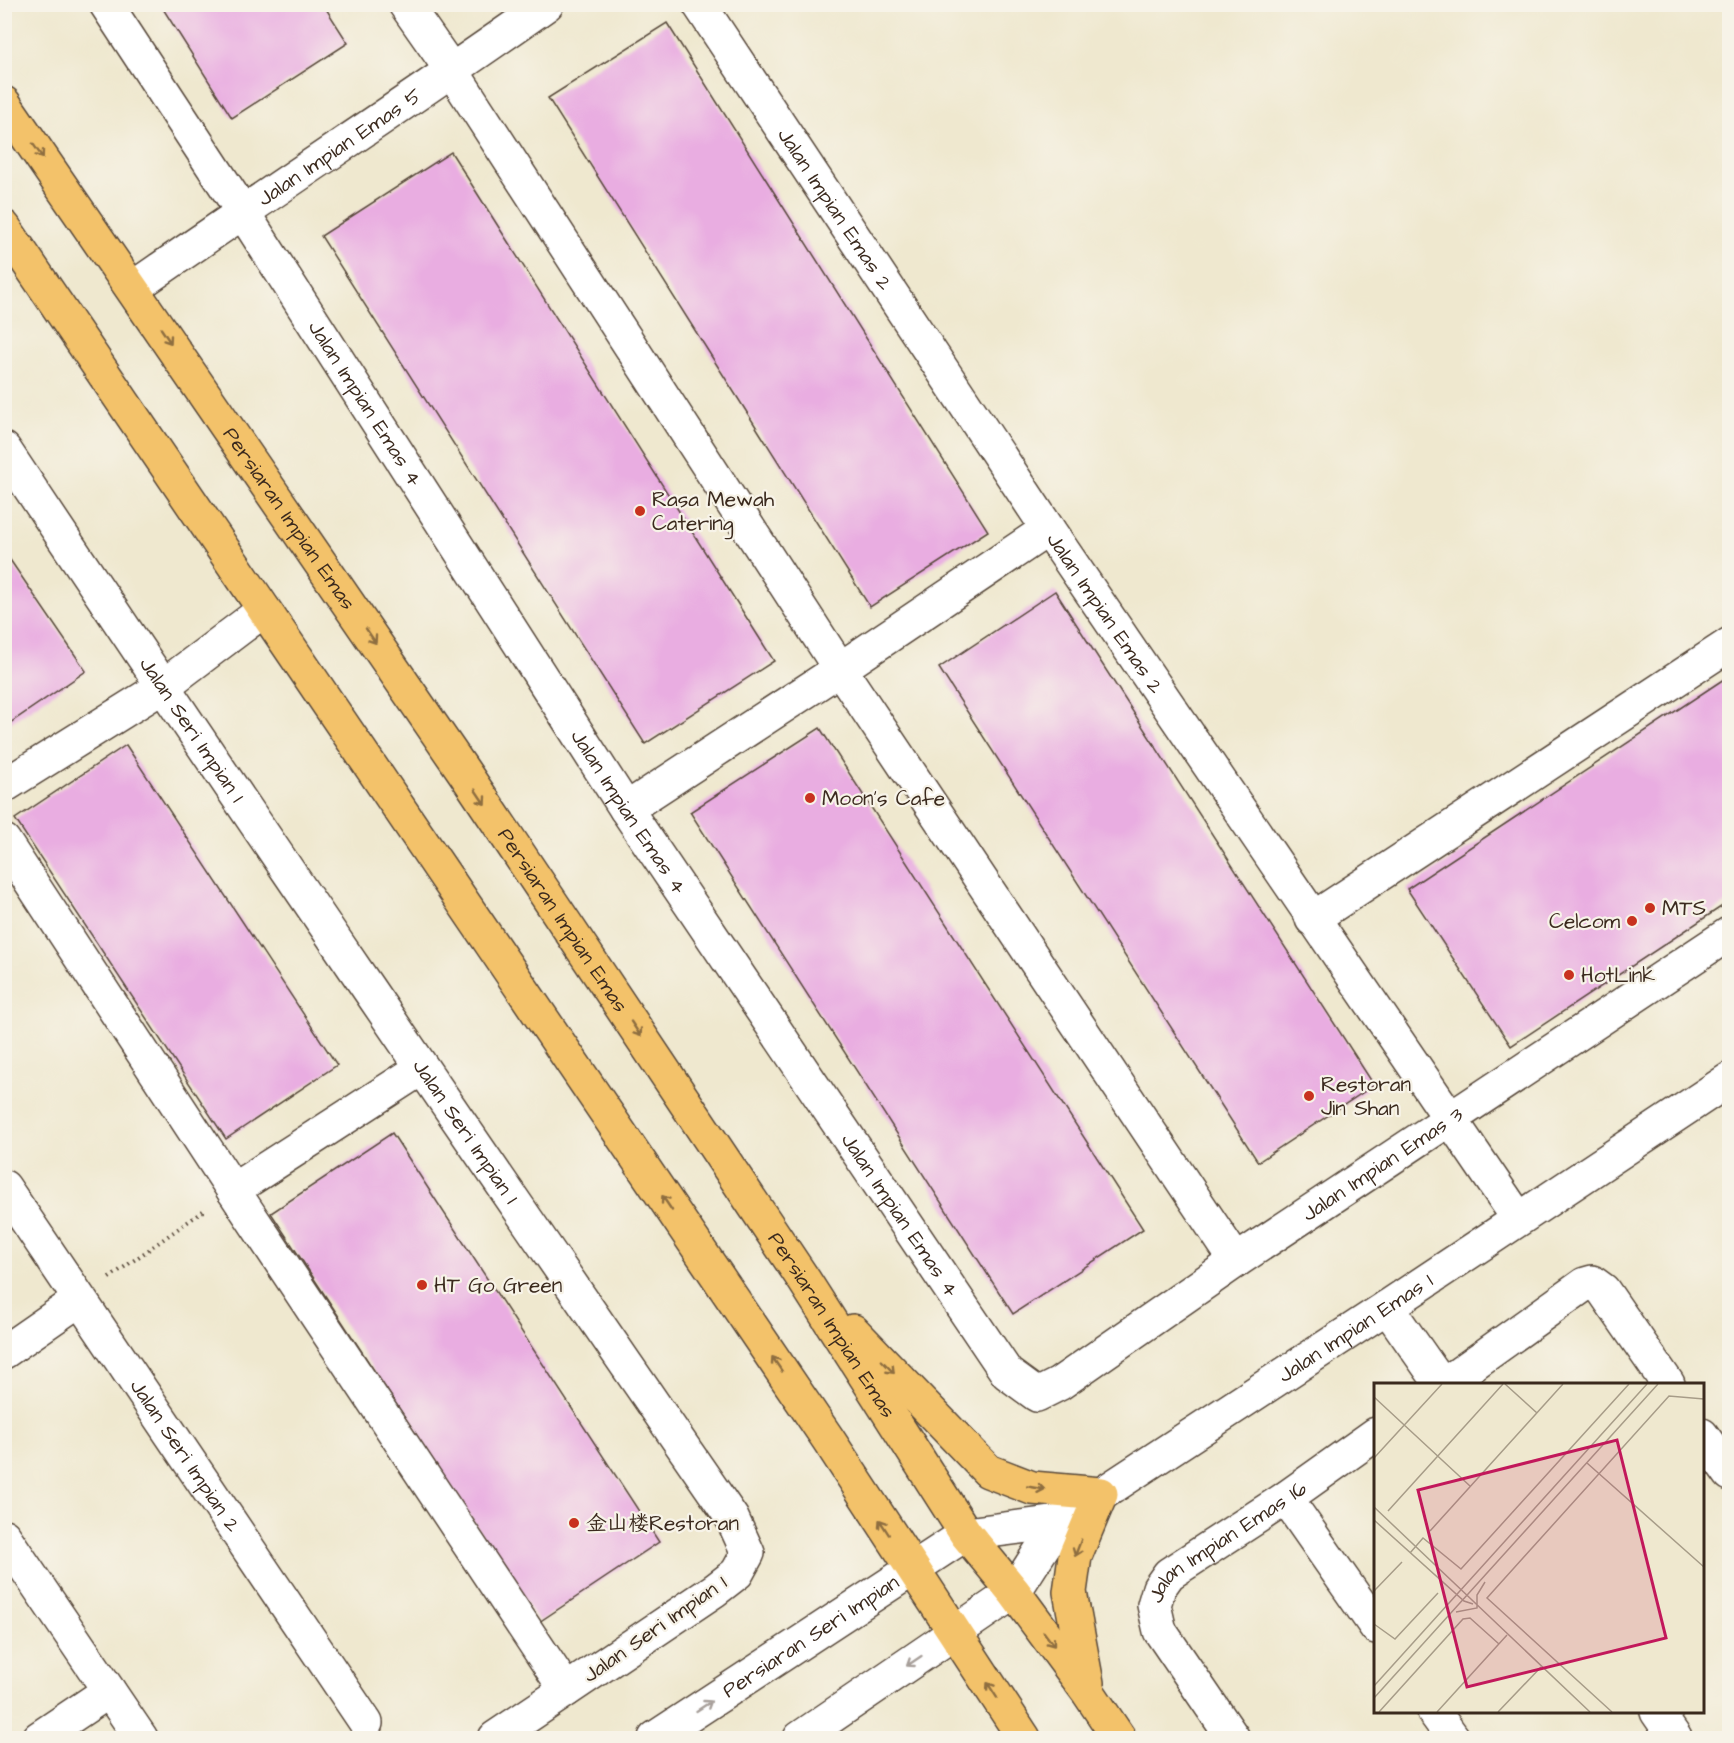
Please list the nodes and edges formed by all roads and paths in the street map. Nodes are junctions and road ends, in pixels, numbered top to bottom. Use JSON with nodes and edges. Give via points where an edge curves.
{"nodes":[{"id":1,"x":106,"y":4,"type":"edge"},
{"id":2,"x":405,"y":4,"type":"edge"},
{"id":3,"x":547,"y":4,"type":"edge"},
{"id":4,"x":699,"y":4,"type":"edge"},
{"id":5,"x":452,"y":71,"type":"junction"},
{"id":6,"x":4,"y":103,"type":"edge"},
{"id":7,"x":242,"y":211,"type":"junction"},
{"id":8,"x":4,"y":227,"type":"edge"},
{"id":9,"x":133,"y":288,"type":"junction"},
{"id":10,"x":4,"y":448,"type":"edge"},
{"id":11,"x":1048,"y":529,"type":"junction"},
{"id":12,"x":264,"y":610,"type":"junction"},
{"id":13,"x":1730,"y":644,"type":"edge"},
{"id":14,"x":840,"y":669,"type":"junction"},
{"id":15,"x":162,"y":687,"type":"junction"},
{"id":16,"x":4,"y":786,"type":"edge"},
{"id":17,"x":626,"y":809,"type":"junction"},
{"id":18,"x":4,"y":841,"type":"edge"},
{"id":19,"x":1312,"y":919,"type":"junction"},
{"id":20,"x":1730,"y":933,"type":"edge"},
{"id":21,"x":422,"y":1068,"type":"junction"},
{"id":22,"x":1725,"y":1092,"type":"edge"},
{"id":23,"x":1450,"y":1119,"type":"junction"},
{"id":24,"x":4,"y":1187,"type":"edge"},
{"id":25,"x":233,"y":1190,"type":"junction"},
{"id":26,"x":1518,"y":1218,"type":"junction"},
{"id":27,"x":1236,"y":1261,"type":"junction"},
{"id":28,"x":804,"y":1280,"type":"junction"},
{"id":29,"x":79,"y":1300,"type":"junction"},
{"id":30,"x":1387,"y":1307,"type":"junction"},
{"id":31,"x":4,"y":1352,"type":"edge"},
{"id":32,"x":1442,"y":1383,"type":"edge"},
{"id":33,"x":1444,"y":1383,"type":"edge"},
{"id":34,"x":1667,"y":1383,"type":"edge"},
{"id":35,"x":1037,"y":1395,"type":"joint"},
{"id":36,"x":1374,"y":1435,"type":"edge"},
{"id":37,"x":1704,"y":1438,"type":"edge"},
{"id":38,"x":1730,"y":1474,"type":"edge"},
{"id":39,"x":1101,"y":1494,"type":"junction"},
{"id":40,"x":1286,"y":1498,"type":"junction"},
{"id":41,"x":1059,"y":1522,"type":"junction"},
{"id":42,"x":966,"y":1534,"type":"junction"},
{"id":43,"x":4,"y":1536,"type":"edge"},
{"id":44,"x":912,"y":1570,"type":"junction"},
{"id":45,"x":1014,"y":1592,"type":"junction"},
{"id":46,"x":1374,"y":1624,"type":"edge"},
{"id":47,"x":955,"y":1633,"type":"junction"},
{"id":48,"x":566,"y":1690,"type":"junction"},
{"id":49,"x":109,"y":1691,"type":"junction"},
{"id":50,"x":1088,"y":1692,"type":"junction"},
{"id":51,"x":1435,"y":1713,"type":"edge"},
{"id":52,"x":1658,"y":1713,"type":"edge"},
{"id":53,"x":366,"y":1723,"type":"dead end"},
{"id":54,"x":39,"y":1738,"type":"edge"},
{"id":55,"x":141,"y":1738,"type":"edge"},
{"id":56,"x":495,"y":1738,"type":"edge"},
{"id":57,"x":655,"y":1738,"type":"edge"},
{"id":58,"x":800,"y":1738,"type":"edge"},
{"id":59,"x":1024,"y":1738,"type":"edge"},
{"id":60,"x":1119,"y":1738,"type":"edge"},
{"id":61,"x":1233,"y":1738,"type":"edge"},
{"id":62,"x":1453,"y":1738,"type":"edge"},
{"id":63,"x":1675,"y":1738,"type":"edge"}],
"edges":[{"from":1,"to":7,"type":"street","name":"Jalan Impian Emas 4"},
{"from":2,"to":5,"type":"street"},
{"from":3,"to":5,"type":"street","name":"Jalan Impian Emas 5"},
{"from":4,"to":11,"type":"street","name":"Jalan Impian Emas 2"},
{"from":5,"to":7,"type":"street","name":"Jalan Impian Emas 5"},
{"from":5,"to":14,"type":"street"},
{"from":6,"to":9,"type":"main road","name":"Persiaran Impian Emas","one_way":true},
{"from":7,"to":9,"type":"street","name":"Jalan Impian Emas 5"},
{"from":7,"to":17,"type":"street","name":"Jalan Impian Emas 4"},
{"from":8,"to":12,"type":"main road"},
{"from":9,"to":28,"type":"main road","name":"Persiaran Impian Emas","one_way":true},
{"from":10,"to":15,"type":"street","name":"Jalan Seri Impian 1"},
{"from":11,"to":14,"type":"street"},
{"from":11,"to":19,"type":"street","name":"Jalan Impian Emas 2"},
{"from":12,"to":15,"type":"street"},
{"from":44,"to":12,"type":"main road","one_way":true,"via":[[828,1439]]},
{"from":13,"to":19,"type":"street"},
{"from":14,"to":17,"type":"street"},
{"from":14,"to":27,"type":"street"},
{"from":15,"to":16,"type":"street"},
{"from":15,"to":21,"type":"street","name":"Jalan Seri Impian 1"},
{"from":17,"to":35,"type":"street","name":"Jalan Impian Emas 4","via":[[1007,1373]]},
{"from":18,"to":25,"type":"street"},
{"from":19,"to":23,"type":"street","name":"Jalan Impian Emas 2"},
{"from":20,"to":23,"type":"street","name":"Jalan Impian Emas 3"},
{"from":21,"to":25,"type":"street"},
{"from":21,"to":48,"type":"street","name":"Jalan Seri Impian 1","via":[[732,1518],[748,1553],[737,1572],[715,1590]]},
{"from":22,"to":26,"type":"street","name":"Jalan Impian Emas 1"},
{"from":23,"to":26,"type":"street","name":"Jalan Impian Emas 2"},
{"from":23,"to":27,"type":"street","name":"Jalan Impian Emas 3"},
{"from":24,"to":29,"type":"street","name":"Jalan Seri Impian 2"},
{"from":25,"to":29,"type":"path"},
{"from":25,"to":48,"type":"street"},
{"from":26,"to":30,"type":"street","name":"Jalan Impian Emas 1"},
{"from":27,"to":35,"type":"street","name":"Jalan Impian Emas 3","via":[[1059,1384]]},
{"from":28,"to":39,"type":"main road","one_way":true,"via":[[988,1471],[1032,1488]]},
{"from":28,"to":42,"type":"main road","name":"Persiaran Impian Emas"},
{"from":29,"to":31,"type":"street"},
{"from":29,"to":53,"type":"street","name":"Jalan Seri Impian 2"},
{"from":30,"to":32,"type":"street"},
{"from":30,"to":39,"type":"street","name":"Jalan Impian Emas 1"},
{"from":33,"to":34,"type":"street","via":[[1592,1282],[1603,1290]]},
{"from":36,"to":40,"type":"street","name":"Jalan Impian Emas 16"},
{"from":37,"to":38,"type":"street"},
{"from":39,"to":41,"type":"street","name":"Jalan Impian Emas 1"},
{"from":39,"to":50,"type":"main road","one_way":true,"via":[[1075,1556],[1070,1592]]},
{"from":40,"to":46,"type":"street"},
{"from":40,"to":61,"type":"street","name":"Jalan Impian Emas 16","via":[[1169,1574],[1154,1605],[1160,1631]]},
{"from":41,"to":42,"type":"street","name":"Jalan Impian Emas 1"},
{"from":41,"to":45,"type":"street"},
{"from":42,"to":44,"type":"street","name":"Persiaran Seri Impian"},
{"from":42,"to":45,"type":"main road","name":"Persiaran Impian Emas"},
{"from":43,"to":49,"type":"street"},
{"from":44,"to":47,"type":"main road"},
{"from":57,"to":44,"type":"street","name":"Persiaran Seri Impian","one_way":true},
{"from":45,"to":47,"type":"street"},
{"from":45,"to":50,"type":"main road","name":"Persiaran Impian Emas","one_way":true},
{"from":47,"to":58,"type":"street","one_way":true},
{"from":59,"to":47,"type":"main road","one_way":true},
{"from":48,"to":56,"type":"street","name":"Jalan Seri Impian 1"},
{"from":49,"to":54,"type":"street"},
{"from":49,"to":55,"type":"street"},
{"from":50,"to":60,"type":"main road","name":"Persiaran Impian Emas"},
{"from":51,"to":62,"type":"street"},
{"from":52,"to":63,"type":"street"}]}
